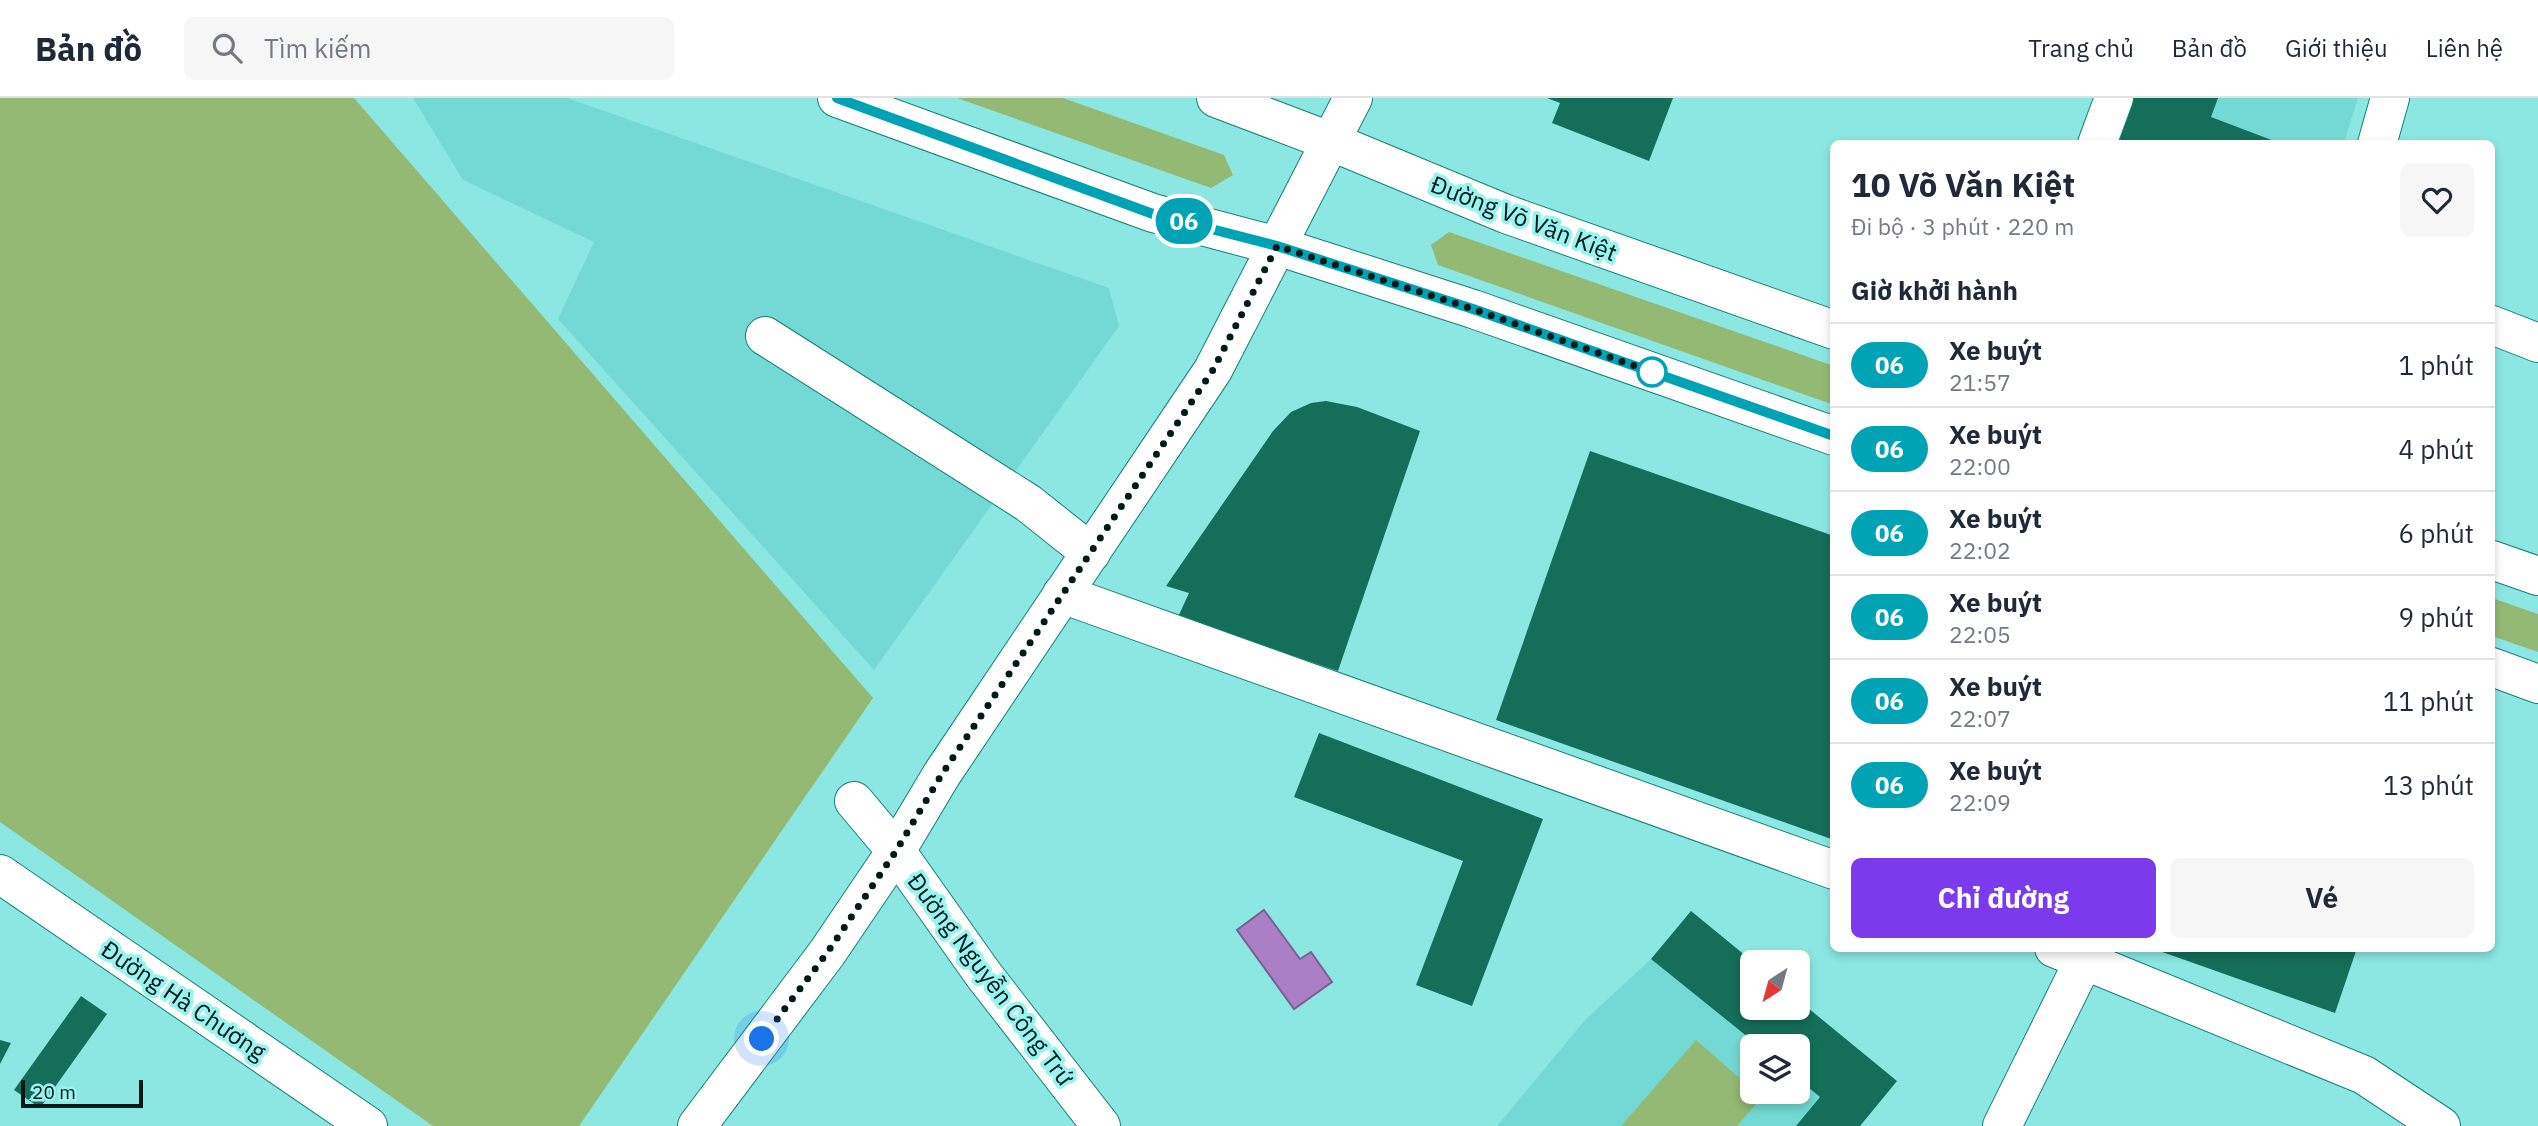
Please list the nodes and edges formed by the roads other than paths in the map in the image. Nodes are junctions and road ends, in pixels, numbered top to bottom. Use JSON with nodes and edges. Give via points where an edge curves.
{"nodes":[{"id":1,"x":837,"y":98,"type":"edge"},
{"id":2,"x":1216,"y":98,"type":"edge"},
{"id":3,"x":1353,"y":98,"type":"edge"},
{"id":4,"x":2114,"y":98,"type":"edge"},
{"id":5,"x":2390,"y":98,"type":"edge"},
{"id":6,"x":2098,"y":140,"type":"edge"},
{"id":7,"x":2378,"y":140,"type":"edge"},
{"id":8,"x":1332,"y":142,"type":"junction"},
{"id":9,"x":1277,"y":246,"type":"junction"},
{"id":10,"x":2495,"y":327,"type":"edge"},
{"id":11,"x":1830,"y":329,"type":"edge"},
{"id":12,"x":765,"y":336,"type":"dead end"},
{"id":13,"x":2538,"y":343,"type":"edge"},
{"id":14,"x":1830,"y":435,"type":"edge"},
{"id":15,"x":1091,"y":553,"type":"junction"},
{"id":16,"x":2495,"y":561,"type":"edge"},
{"id":17,"x":2538,"y":576,"type":"edge"},
{"id":18,"x":1062,"y":594,"type":"junction"},
{"id":19,"x":2495,"y":668,"type":"edge"},
{"id":20,"x":2538,"y":684,"type":"edge"},
{"id":21,"x":854,"y":801,"type":"dead end"},
{"id":22,"x":896,"y":851,"type":"junction"},
{"id":23,"x":1830,"y":869,"type":"edge"},
{"id":24,"x":0,"y":874,"type":"edge"},
{"id":25,"x":2076,"y":952,"type":"edge"},
{"id":26,"x":368,"y":1126,"type":"edge"},
{"id":27,"x":697,"y":1126,"type":"edge"},
{"id":28,"x":1101,"y":1126,"type":"edge"},
{"id":29,"x":2003,"y":1126,"type":"edge"},
{"id":30,"x":2441,"y":1126,"type":"edge"}],
"edges":[{"from":1,"to":9,"type":"street","via":[[1153,214]]},
{"from":2,"to":8,"type":"street","name":"Đường Võ Văn Kiệt"},
{"from":3,"to":8,"type":"street"},
{"from":4,"to":6,"type":"street"},
{"from":5,"to":7,"type":"street"},
{"from":8,"to":9,"type":"street"},
{"from":8,"to":11,"type":"street","name":"Đường Võ Văn Kiệt","via":[[1506,214]]},
{"from":9,"to":14,"type":"street","via":[[1473,309]]},
{"from":9,"to":15,"type":"street","via":[[1213,370]]},
{"from":10,"to":13,"type":"street"},
{"from":12,"to":15,"type":"street","via":[[1028,503]]},
{"from":15,"to":18,"type":"street"},
{"from":16,"to":17,"type":"street"},
{"from":18,"to":22,"type":"street"},
{"from":18,"to":23,"type":"street"},
{"from":19,"to":20,"type":"street"},
{"from":21,"to":22,"type":"street","name":"Đường Nguyễn Công Trứ"},
{"from":22,"to":27,"type":"street","via":[[827,953]]},
{"from":22,"to":28,"type":"street","name":"Đường Nguyễn Công Trứ","via":[[983,974]]},
{"from":24,"to":26,"type":"street","name":"Đường Hà Chương"},
{"from":25,"to":29,"type":"street"},
{"from":25,"to":30,"type":"street","via":[[2364,1075]]}]}
